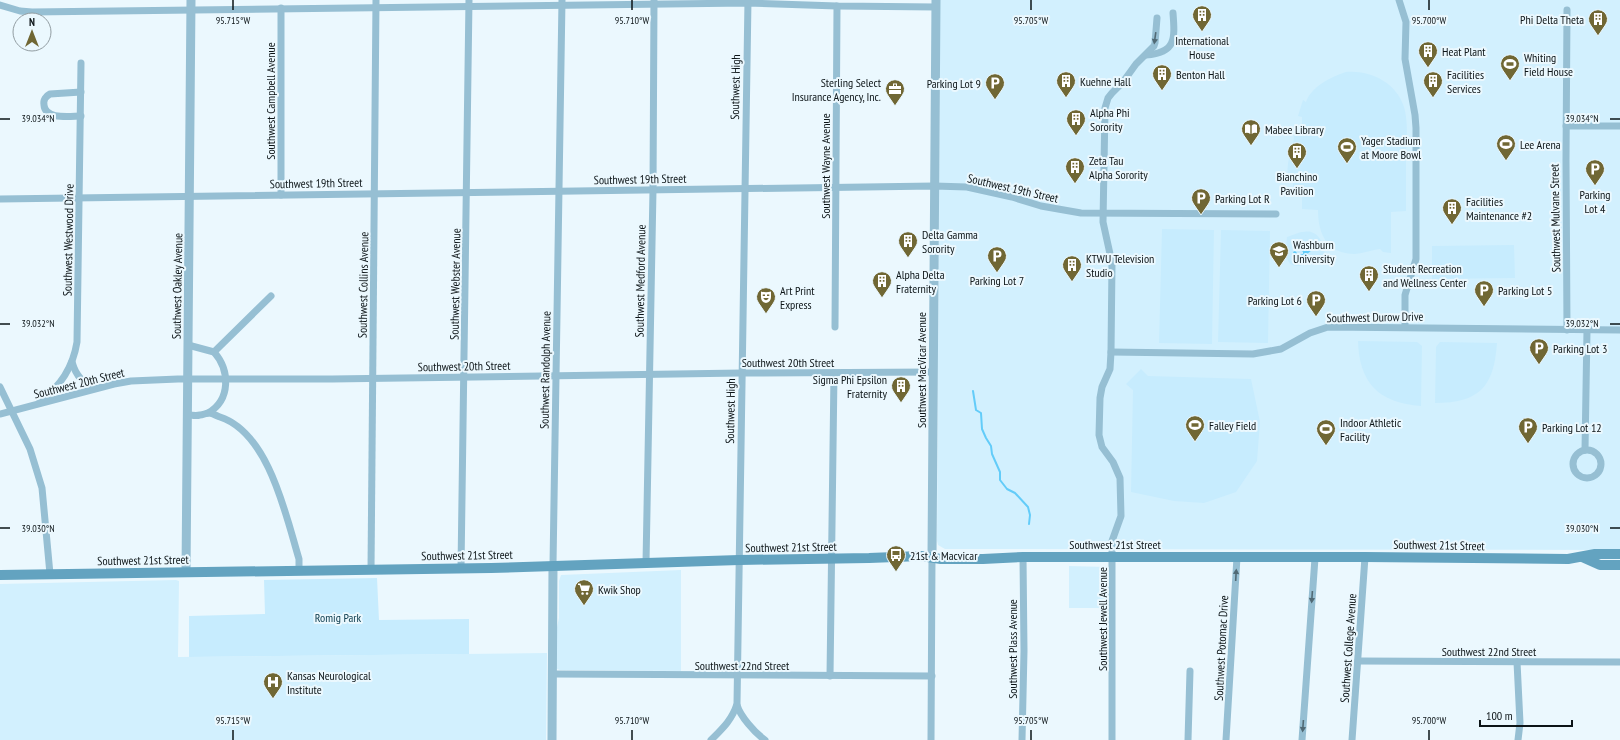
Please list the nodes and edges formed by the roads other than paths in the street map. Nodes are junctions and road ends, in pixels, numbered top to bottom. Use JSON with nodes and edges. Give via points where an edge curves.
{"nodes":[{"id":1,"x":191,"y":0,"type":"edge"},
{"id":2,"x":1399,"y":0,"type":"edge"},
{"id":3,"x":748,"y":1,"type":"edge"},
{"id":4,"x":562,"y":2,"type":"edge"},
{"id":5,"x":654,"y":2,"type":"edge"},
{"id":6,"x":375,"y":3,"type":"edge"},
{"id":7,"x":469,"y":3,"type":"edge"},
{"id":8,"x":936,"y":3,"type":"edge"},
{"id":9,"x":0,"y":5,"type":"edge"},
{"id":10,"x":837,"y":6,"type":"junction"},
{"id":11,"x":281,"y":8,"type":"junction"},
{"id":12,"x":191,"y":10,"type":"junction"},
{"id":13,"x":1567,"y":10,"type":"dead end"},
{"id":14,"x":1173,"y":13,"type":"dead end"},
{"id":15,"x":1157,"y":18,"type":"dead end"},
{"id":16,"x":1146,"y":55,"type":"junction"},
{"id":17,"x":81,"y":63,"type":"dead end"},
{"id":18,"x":81,"y":92,"type":"junction"},
{"id":19,"x":81,"y":116,"type":"junction"},
{"id":20,"x":1566,"y":126,"type":"junction"},
{"id":21,"x":1620,"y":126,"type":"edge"},
{"id":22,"x":934,"y":186,"type":"junction"},
{"id":23,"x":835,"y":187,"type":"junction"},
{"id":24,"x":744,"y":188,"type":"junction"},
{"id":25,"x":653,"y":190,"type":"junction"},
{"id":26,"x":560,"y":191,"type":"junction"},
{"id":27,"x":467,"y":192,"type":"junction"},
{"id":28,"x":374,"y":193,"type":"junction"},
{"id":29,"x":281,"y":195,"type":"junction"},
{"id":30,"x":190,"y":196,"type":"junction"},
{"id":31,"x":80,"y":198,"type":"junction"},
{"id":32,"x":0,"y":199,"type":"edge"},
{"id":33,"x":1103,"y":213,"type":"junction"},
{"id":34,"x":1276,"y":214,"type":"dead end"},
{"id":35,"x":271,"y":296,"type":"dead end"},
{"id":36,"x":834,"y":327,"type":"dead end"},
{"id":37,"x":1405,"y":327,"type":"junction"},
{"id":38,"x":1567,"y":330,"type":"junction"},
{"id":39,"x":1587,"y":330,"type":"junction"},
{"id":40,"x":1620,"y":330,"type":"edge"},
{"id":41,"x":188,"y":344,"type":"junction"},
{"id":42,"x":214,"y":352,"type":"junction"},
{"id":43,"x":1111,"y":352,"type":"junction"},
{"id":44,"x":72,"y":362,"type":"junction"},
{"id":45,"x":933,"y":372,"type":"junction"},
{"id":46,"x":742,"y":373,"type":"junction"},
{"id":47,"x":834,"y":373,"type":"junction"},
{"id":48,"x":650,"y":374,"type":"junction"},
{"id":49,"x":557,"y":376,"type":"junction"},
{"id":50,"x":464,"y":377,"type":"junction"},
{"id":51,"x":373,"y":378,"type":"junction"},
{"id":52,"x":188,"y":379,"type":"junction"},
{"id":53,"x":226,"y":379,"type":"junction"},
{"id":54,"x":0,"y":387,"type":"edge"},
{"id":55,"x":98,"y":388,"type":"junction"},
{"id":56,"x":32,"y":406,"type":"junction"},
{"id":57,"x":11,"y":411,"type":"junction"},
{"id":58,"x":208,"y":413,"type":"junction"},
{"id":59,"x":0,"y":414,"type":"edge"},
{"id":60,"x":188,"y":415,"type":"junction"},
{"id":61,"x":1585,"y":450,"type":"dead end"},
{"id":62,"x":1620,"y":554,"type":"edge"},
{"id":63,"x":932,"y":557,"type":"junction"},
{"id":64,"x":1023,"y":557,"type":"junction"},
{"id":65,"x":1113,"y":557,"type":"junction"},
{"id":66,"x":1237,"y":557,"type":"junction"},
{"id":67,"x":1365,"y":557,"type":"junction"},
{"id":68,"x":1582,"y":557,"type":"junction"},
{"id":69,"x":1315,"y":558,"type":"junction"},
{"id":70,"x":832,"y":559,"type":"junction"},
{"id":71,"x":739,"y":560,"type":"junction"},
{"id":72,"x":646,"y":563,"type":"junction"},
{"id":73,"x":553,"y":565,"type":"junction"},
{"id":74,"x":1620,"y":565,"type":"edge"},
{"id":75,"x":461,"y":568,"type":"junction"},
{"id":76,"x":371,"y":570,"type":"junction"},
{"id":77,"x":299,"y":571,"type":"junction"},
{"id":78,"x":186,"y":572,"type":"junction"},
{"id":79,"x":50,"y":574,"type":"junction"},
{"id":80,"x":0,"y":575,"type":"edge"},
{"id":81,"x":1358,"y":661,"type":"junction"},
{"id":82,"x":1517,"y":662,"type":"junction"},
{"id":83,"x":1620,"y":662,"type":"edge"},
{"id":84,"x":1190,"y":671,"type":"dead end"},
{"id":85,"x":553,"y":674,"type":"junction"},
{"id":86,"x":738,"y":676,"type":"junction"},
{"id":87,"x":830,"y":676,"type":"junction"},
{"id":88,"x":932,"y":676,"type":"junction"},
{"id":89,"x":737,"y":704,"type":"junction"},
{"id":90,"x":552,"y":740,"type":"edge"},
{"id":91,"x":711,"y":740,"type":"edge"},
{"id":92,"x":765,"y":740,"type":"edge"},
{"id":93,"x":931,"y":740,"type":"edge"},
{"id":94,"x":1022,"y":740,"type":"edge"},
{"id":95,"x":1112,"y":740,"type":"edge"},
{"id":96,"x":1188,"y":740,"type":"edge"},
{"id":97,"x":1226,"y":740,"type":"edge"},
{"id":98,"x":1302,"y":740,"type":"edge"},
{"id":99,"x":1352,"y":740,"type":"edge"},
{"id":100,"x":1518,"y":740,"type":"edge"}],
"edges":[{"from":1,"to":12,"type":"street","name":"Southwest Oakley Avenue"},
{"from":2,"to":37,"type":"street","via":[[1406,22],[1405,59],[1416,128],[1416,259],[1405,295]]},
{"from":3,"to":5,"type":"street"},
{"from":3,"to":10,"type":"street"},
{"from":3,"to":24,"type":"street","name":"Southwest High"},
{"from":4,"to":5,"type":"street"},
{"from":4,"to":7,"type":"street"},
{"from":4,"to":26,"type":"street","name":"Southwest Randolph Avenue"},
{"from":5,"to":25,"type":"street","name":"Southwest Medford Avenue"},
{"from":6,"to":7,"type":"street"},
{"from":6,"to":11,"type":"street"},
{"from":6,"to":28,"type":"street","name":"Southwest Collins Avenue"},
{"from":7,"to":27,"type":"street","name":"Southwest Webster Avenue"},
{"from":8,"to":10,"type":"street"},
{"from":8,"to":22,"type":"street","name":"Southwest MacVicar Avenue"},
{"from":9,"to":12,"type":"street","via":[[32,12]]},
{"from":10,"to":23,"type":"street","name":"Southwest Wayne Avenue"},
{"from":11,"to":12,"type":"street"},
{"from":11,"to":29,"type":"street","name":"Southwest Campbell Avenue"},
{"from":12,"to":30,"type":"street","name":"Southwest Oakley Avenue"},
{"from":13,"to":20,"type":"street","name":"Southwest Mulvane Street"},
{"from":14,"to":16,"type":"street","via":[[1174,34],[1171,45],[1163,52]]},
{"from":15,"to":16,"type":"street","name":"Southwest Jewell Avenue","one_way":true,"via":[[1155,43]]},
{"from":16,"to":33,"type":"street","name":"Southwest Jewell Avenue","via":[[1106,103]]},
{"from":17,"to":18,"type":"street","name":"Southwest Westwood Drive"},
{"from":18,"to":19,"type":"street","name":"Southwest Westwood Drive"},
{"from":18,"to":19,"type":"street","via":[[50,94],[45,99],[44,106],[47,112],[53,115]]},
{"from":19,"to":31,"type":"street","name":"Southwest Westwood Drive"},
{"from":20,"to":21,"type":"street"},
{"from":20,"to":38,"type":"street","name":"Southwest Mulvane Street"},
{"from":22,"to":23,"type":"street","name":"Southwest 19th Street"},
{"from":22,"to":33,"type":"street","name":"Southwest 19th Street","via":[[974,188],[1062,210]]},
{"from":22,"to":45,"type":"street","name":"Southwest MacVicar Avenue"},
{"from":23,"to":24,"type":"street","name":"Southwest 19th Street"},
{"from":23,"to":36,"type":"street","name":"Southwest Wayne Avenue"},
{"from":24,"to":25,"type":"street","name":"Southwest 19th Street"},
{"from":24,"to":46,"type":"street","name":"Southwest High"},
{"from":25,"to":26,"type":"street","name":"Southwest 19th Street"},
{"from":25,"to":48,"type":"street","name":"Southwest Medford Avenue"},
{"from":26,"to":27,"type":"street","name":"Southwest 19th Street"},
{"from":26,"to":49,"type":"street","name":"Southwest Randolph Avenue"},
{"from":27,"to":28,"type":"street","name":"Southwest 19th Street"},
{"from":27,"to":50,"type":"street","name":"Southwest Webster Avenue"},
{"from":28,"to":29,"type":"street","name":"Southwest 19th Street"},
{"from":28,"to":51,"type":"street","name":"Southwest Collins Avenue"},
{"from":29,"to":30,"type":"street","name":"Southwest 19th Street"},
{"from":30,"to":31,"type":"street","name":"Southwest 19th Street"},
{"from":30,"to":41,"type":"street","name":"Southwest Oakley Avenue"},
{"from":31,"to":32,"type":"street","name":"Southwest 19th Street"},
{"from":31,"to":44,"type":"street","name":"Southwest Westwood Drive","via":[[78,335]]},
{"from":33,"to":34,"type":"street","name":"Southwest 19th Street"},
{"from":33,"to":43,"type":"street","name":"Southwest Jewell Avenue","via":[[1112,263]]},
{"from":35,"to":42,"type":"street"},
{"from":37,"to":38,"type":"street","name":"Southwest Durow Drive"},
{"from":37,"to":43,"type":"street","name":"Southwest Durow Drive","via":[[1328,327],[1281,348],[1253,354]]},
{"from":38,"to":39,"type":"street","name":"Southwest Durow Drive"},
{"from":39,"to":40,"type":"street","name":"Southwest Durow Drive"},
{"from":39,"to":61,"type":"street"},
{"from":41,"to":42,"type":"street"},
{"from":41,"to":52,"type":"street","name":"Southwest Oakley Avenue"},
{"from":42,"to":53,"type":"street","via":[[223,364]]},
{"from":43,"to":65,"type":"street","name":"Southwest Jewell Avenue","via":[[1110,369],[1100,398],[1099,435],[1104,452],[1113,462],[1120,478],[1121,516],[1114,536]]},
{"from":44,"to":55,"type":"street","via":[[82,381]]},
{"from":44,"to":56,"type":"street","name":"Southwest Westwood Drive","via":[[53,390]]},
{"from":45,"to":47,"type":"street","name":"Southwest 20th Street"},
{"from":45,"to":63,"type":"street","name":"Southwest MacVicar Avenue"},
{"from":46,"to":47,"type":"street","name":"Southwest 20th Street"},
{"from":46,"to":48,"type":"street","name":"Southwest 20th Street"},
{"from":46,"to":71,"type":"street","name":"Southwest High"},
{"from":47,"to":70,"type":"street"},
{"from":48,"to":49,"type":"street","name":"Southwest 20th Street"},
{"from":48,"to":72,"type":"street","name":"Southwest Medford Avenue"},
{"from":49,"to":50,"type":"street","name":"Southwest 20th Street"},
{"from":49,"to":73,"type":"street","name":"Southwest Randolph Avenue"},
{"from":50,"to":51,"type":"street","name":"Southwest 20th Street"},
{"from":50,"to":75,"type":"street","name":"Southwest Webster Avenue"},
{"from":51,"to":53,"type":"street","name":"Southwest 20th Street"},
{"from":51,"to":76,"type":"street","name":"Southwest Collins Avenue"},
{"from":52,"to":53,"type":"street","name":"Southwest 20th Street"},
{"from":52,"to":55,"type":"street","name":"Southwest 20th Street","via":[[131,381]]},
{"from":52,"to":60,"type":"street","name":"Southwest Oakley Avenue"},
{"from":53,"to":58,"type":"street","via":[[223,397],[216,408]]},
{"from":54,"to":57,"type":"street"},
{"from":55,"to":56,"type":"street","name":"Southwest 20th Street"},
{"from":56,"to":57,"type":"street","name":"Southwest 20th Street"},
{"from":57,"to":59,"type":"street","name":"Southwest 20th Street"},
{"from":57,"to":79,"type":"street","via":[[30,449],[42,488]]},
{"from":58,"to":60,"type":"street"},
{"from":58,"to":77,"type":"street","via":[[240,428],[263,459],[282,502],[299,560]]},
{"from":60,"to":78,"type":"street","name":"Southwest Oakley Avenue"},
{"from":62,"to":68,"type":"main road","name":"Southwest 21st Street","via":[[1594,554]]},
{"from":63,"to":64,"type":"main road","name":"Southwest 21st Street"},
{"from":63,"to":70,"type":"main road","name":"Southwest 21st Street"},
{"from":63,"to":88,"type":"street","name":"Southwest MacVicar Avenue"},
{"from":64,"to":65,"type":"main road","name":"Southwest 21st Street"},
{"from":64,"to":94,"type":"street","name":"Southwest Plass Avenue"},
{"from":65,"to":66,"type":"main road","name":"Southwest 21st Street"},
{"from":65,"to":95,"type":"street","name":"Southwest Jewell Avenue"},
{"from":66,"to":69,"type":"main road","name":"Southwest 21st Street"},
{"from":97,"to":66,"type":"street","name":"Southwest Potomac Drive","one_way":true},
{"from":67,"to":68,"type":"main road","name":"Southwest 21st Street"},
{"from":67,"to":69,"type":"main road","name":"Southwest 21st Street"},
{"from":67,"to":81,"type":"street","name":"Southwest College Avenue"},
{"from":68,"to":74,"type":"main road","name":"Southwest 21st Street","via":[[1600,565]]},
{"from":69,"to":98,"type":"street","one_way":true},
{"from":70,"to":71,"type":"main road","name":"Southwest 21st Street"},
{"from":70,"to":87,"type":"street"},
{"from":71,"to":72,"type":"main road","name":"Southwest 21st Street"},
{"from":71,"to":86,"type":"street","name":"Southwest High"},
{"from":72,"to":73,"type":"main road","name":"Southwest 21st Street"},
{"from":73,"to":75,"type":"main road","name":"Southwest 21st Street"},
{"from":73,"to":85,"type":"street","name":"Southwest Randolph Avenue"},
{"from":75,"to":76,"type":"main road","name":"Southwest 21st Street"},
{"from":76,"to":77,"type":"main road","name":"Southwest 21st Street"},
{"from":77,"to":78,"type":"main road","name":"Southwest 21st Street"},
{"from":78,"to":79,"type":"main road","name":"Southwest 21st Street"},
{"from":79,"to":80,"type":"main road","name":"Southwest 21st Street"},
{"from":81,"to":82,"type":"street","name":"Southwest 22nd Street"},
{"from":81,"to":99,"type":"street","name":"Southwest College Avenue"},
{"from":82,"to":83,"type":"street","name":"Southwest 22nd Street"},
{"from":82,"to":100,"type":"street","via":[[1520,723]]},
{"from":84,"to":96,"type":"street"},
{"from":85,"to":86,"type":"street","name":"Southwest 22nd Street"},
{"from":85,"to":90,"type":"street","name":"Southwest Randolph Avenue"},
{"from":86,"to":87,"type":"street","name":"Southwest 22nd Street"},
{"from":86,"to":89,"type":"street","name":"Southwest High"},
{"from":87,"to":88,"type":"street","name":"Southwest 22nd Street"},
{"from":88,"to":93,"type":"street","name":"Southwest MacVicar Avenue"},
{"from":89,"to":91,"type":"street","name":"Southwest High","via":[[728,722]]},
{"from":89,"to":92,"type":"street","via":[[756,733]]}]}
